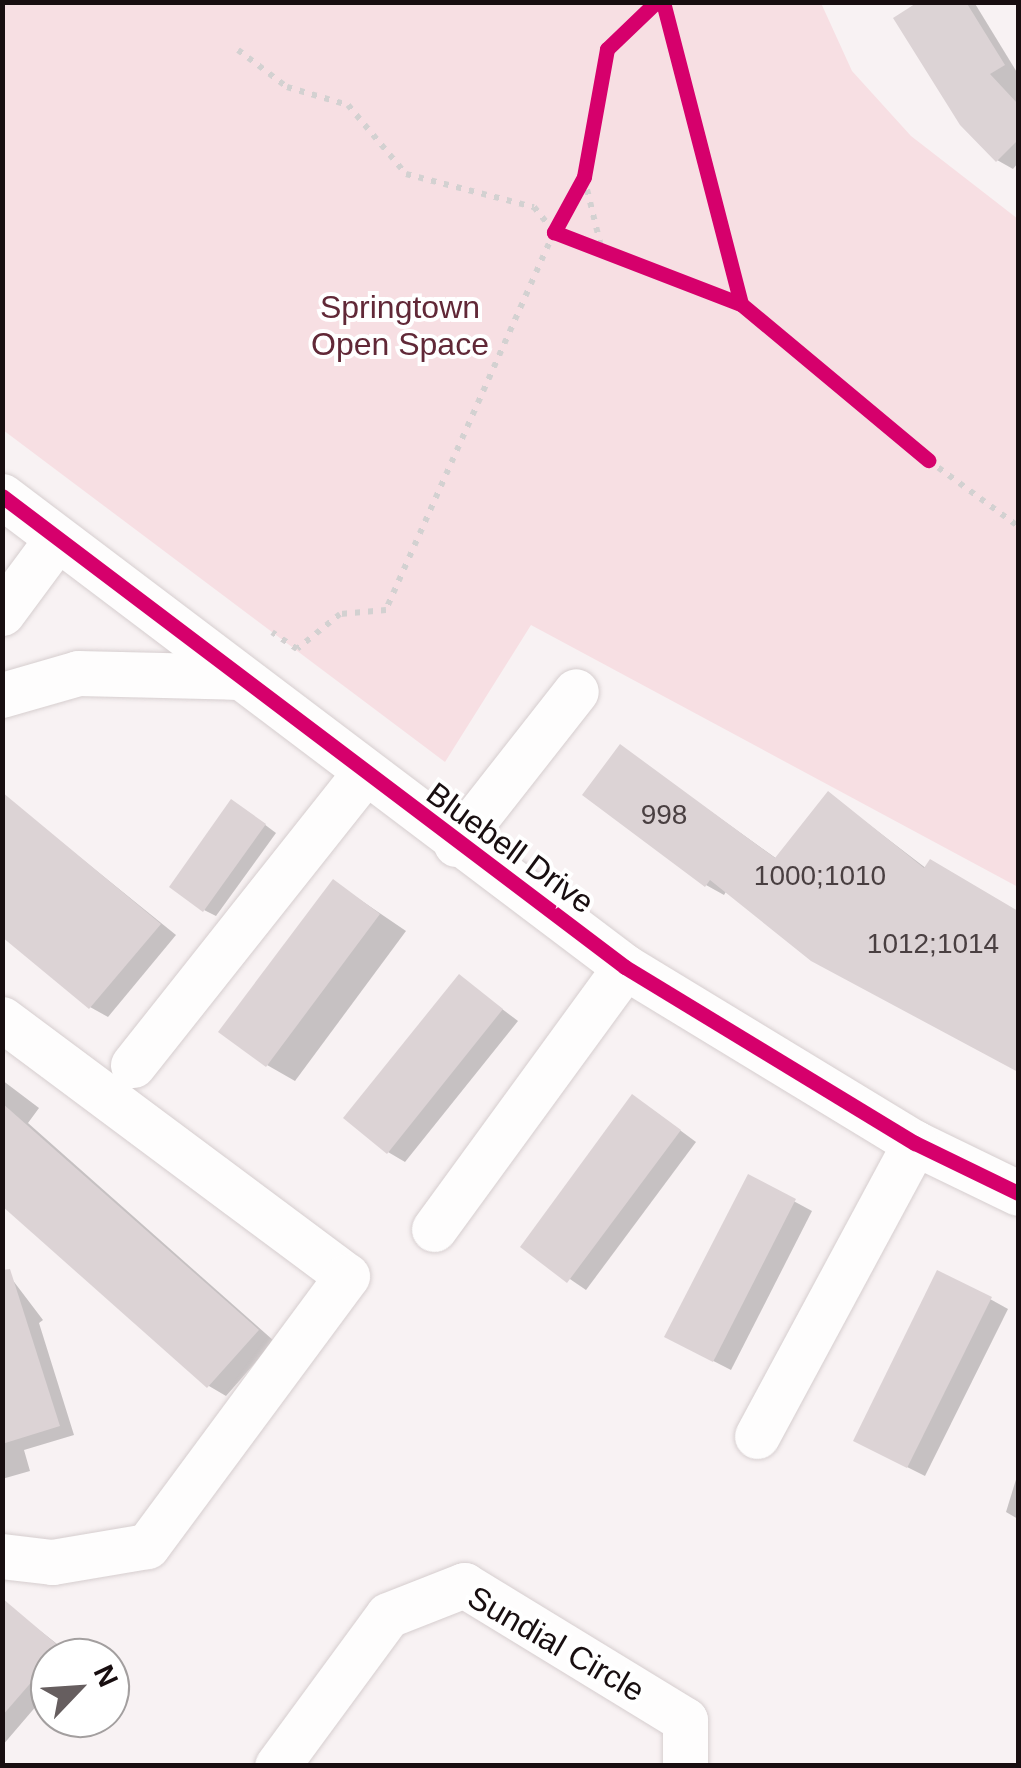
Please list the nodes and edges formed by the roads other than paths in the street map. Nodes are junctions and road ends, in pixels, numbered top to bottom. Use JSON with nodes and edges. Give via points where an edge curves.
{"nodes":[{"id":1,"x":2,"y":496,"type":"edge"},
{"id":2,"x":56,"y":540,"type":"junction"},
{"id":3,"x":2,"y":614,"type":"edge"},
{"id":4,"x":238,"y":676,"type":"junction"},
{"id":5,"x":576,"y":690,"type":"dead end"},
{"id":6,"x":2,"y":695,"type":"edge"},
{"id":7,"x":364,"y":774,"type":"junction"},
{"id":8,"x":456,"y":844,"type":"junction"},
{"id":9,"x":625,"y":967,"type":"junction"},
{"id":10,"x":2,"y":1019,"type":"edge"},
{"id":11,"x":133,"y":1064,"type":"dead end"},
{"id":12,"x":915,"y":1143,"type":"junction"},
{"id":13,"x":1018,"y":1193,"type":"edge"},
{"id":14,"x":434,"y":1229,"type":"dead end"},
{"id":15,"x":758,"y":1436,"type":"dead end"},
{"id":16,"x":2,"y":1556,"type":"edge"},
{"id":17,"x":277,"y":1766,"type":"edge"},
{"id":18,"x":686,"y":1766,"type":"edge"}],
"edges":[{"from":1,"to":2,"type":"street","name":"Bluebell Drive"},
{"from":2,"to":3,"type":"street"},
{"from":2,"to":4,"type":"street","name":"Bluebell Drive"},
{"from":4,"to":6,"type":"street","via":[[78,673]]},
{"from":4,"to":7,"type":"street","name":"Bluebell Drive"},
{"from":5,"to":8,"type":"street"},
{"from":7,"to":8,"type":"street","name":"Bluebell Drive"},
{"from":7,"to":11,"type":"street"},
{"from":8,"to":9,"type":"street","name":"Bluebell Drive"},
{"from":9,"to":12,"type":"street","name":"Bluebell Drive"},
{"from":9,"to":14,"type":"street"},
{"from":10,"to":16,"type":"street","via":[[347,1276],[148,1546],[52,1562]]},
{"from":12,"to":13,"type":"street","name":"Bluebell Drive"},
{"from":12,"to":15,"type":"street"},
{"from":17,"to":18,"type":"street","name":"Sundial Circle","via":[[388,1615],[464,1585],[684,1720]]}]}
